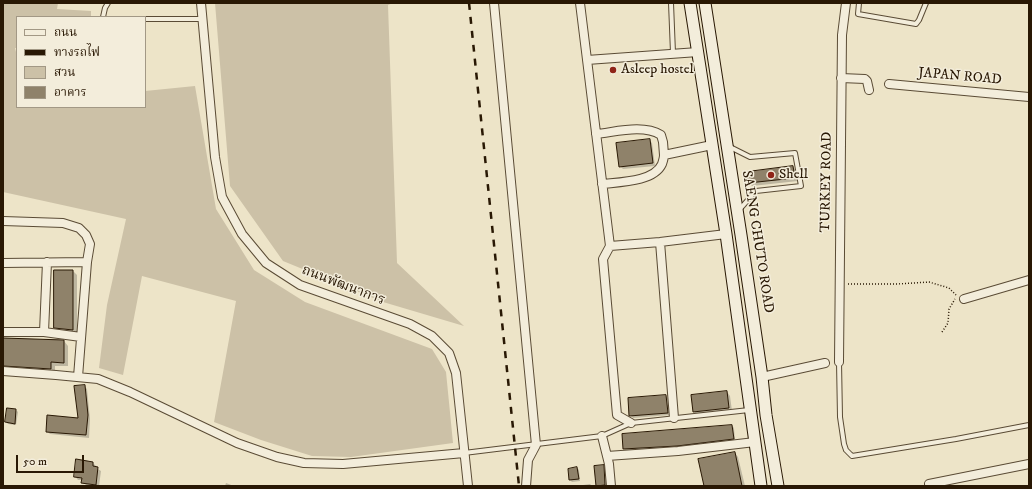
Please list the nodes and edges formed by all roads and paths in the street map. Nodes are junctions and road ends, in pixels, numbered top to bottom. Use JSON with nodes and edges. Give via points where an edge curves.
{"nodes":[{"id":1,"x":108,"y":3,"type":"edge"},
{"id":2,"x":201,"y":3,"type":"edge"},
{"id":3,"x":494,"y":3,"type":"edge"},
{"id":4,"x":580,"y":3,"type":"edge"},
{"id":5,"x":671,"y":3,"type":"edge"},
{"id":6,"x":690,"y":3,"type":"edge"},
{"id":7,"x":705,"y":3,"type":"edge"},
{"id":8,"x":846,"y":3,"type":"edge"},
{"id":9,"x":859,"y":3,"type":"edge"},
{"id":10,"x":926,"y":3,"type":"edge"},
{"id":11,"x":103,"y":16,"type":"edge"},
{"id":12,"x":146,"y":19,"type":"edge"},
{"id":13,"x":203,"y":19,"type":"junction"},
{"id":14,"x":698,"y":52,"type":"junction"},
{"id":15,"x":673,"y":53,"type":"junction"},
{"id":16,"x":587,"y":60,"type":"junction"},
{"id":17,"x":841,"y":78,"type":"junction"},
{"id":18,"x":889,"y":84,"type":"dead end"},
{"id":19,"x":869,"y":90,"type":"dead end"},
{"id":20,"x":719,"y":91,"type":"junction"},
{"id":21,"x":704,"y":92,"type":"junction"},
{"id":22,"x":1029,"y":97,"type":"edge"},
{"id":23,"x":596,"y":134,"type":"junction"},
{"id":24,"x":712,"y":145,"type":"junction"},
{"id":25,"x":728,"y":146,"type":"junction"},
{"id":26,"x":664,"y":155,"type":"junction"},
{"id":27,"x":602,"y":184,"type":"junction"},
{"id":28,"x":738,"y":212,"type":"junction"},
{"id":29,"x":3,"y":221,"type":"edge"},
{"id":30,"x":726,"y":234,"type":"junction"},
{"id":31,"x":742,"y":235,"type":"junction"},
{"id":32,"x":660,"y":242,"type":"junction"},
{"id":33,"x":610,"y":246,"type":"junction"},
{"id":34,"x":47,"y":262,"type":"junction"},
{"id":35,"x":87,"y":262,"type":"junction"},
{"id":36,"x":3,"y":263,"type":"edge"},
{"id":37,"x":1029,"y":280,"type":"edge"},
{"id":38,"x":839,"y":284,"type":"junction"},
{"id":39,"x":961,"y":298,"type":"junction"},
{"id":40,"x":3,"y":332,"type":"edge"},
{"id":41,"x":44,"y":332,"type":"junction"},
{"id":42,"x":942,"y":332,"type":"dead end"},
{"id":43,"x":81,"y":337,"type":"junction"},
{"id":44,"x":839,"y":362,"type":"joint"},
{"id":45,"x":825,"y":363,"type":"dead end"},
{"id":46,"x":3,"y":371,"type":"edge"},
{"id":47,"x":78,"y":377,"type":"junction"},
{"id":48,"x":762,"y":377,"type":"junction"},
{"id":49,"x":751,"y":410,"type":"junction"},
{"id":50,"x":674,"y":418,"type":"junction"},
{"id":51,"x":631,"y":423,"type":"junction"},
{"id":52,"x":1029,"y":425,"type":"edge"},
{"id":53,"x":602,"y":436,"type":"junction"},
{"id":54,"x":755,"y":442,"type":"junction"},
{"id":55,"x":536,"y":445,"type":"junction"},
{"id":56,"x":464,"y":454,"type":"junction"},
{"id":57,"x":607,"y":456,"type":"junction"},
{"id":58,"x":1029,"y":464,"type":"edge"},
{"id":59,"x":929,"y":484,"type":"dead end"},
{"id":60,"x":468,"y":486,"type":"edge"},
{"id":61,"x":526,"y":486,"type":"edge"},
{"id":62,"x":611,"y":486,"type":"edge"},
{"id":63,"x":761,"y":486,"type":"edge"},
{"id":64,"x":778,"y":486,"type":"edge"}],
"edges":[{"from":1,"to":11,"type":"lane"},
{"from":2,"to":13,"type":"street","name":"ถนนพัฒนาการ"},
{"from":3,"to":55,"type":"street"},
{"from":4,"to":16,"type":"street"},
{"from":5,"to":15,"type":"lane"},
{"from":6,"to":14,"type":"main road","name":"SAENG CHUTO ROAD"},
{"from":7,"to":20,"type":"main road","name":"SAENG CHUTO ROAD"},
{"from":8,"to":17,"type":"street","name":"TURKEY ROAD"},
{"from":9,"to":10,"type":"lane","via":[[858,14],[916,24]]},
{"from":12,"to":13,"type":"lane"},
{"from":13,"to":56,"type":"street","name":"ถนนพัฒนาการ","via":[[215,157],[222,198],[242,234],[266,263],[300,285],[410,324],[432,336],[449,353],[456,373]]},
{"from":14,"to":15,"type":"street"},
{"from":14,"to":21,"type":"main road","name":"SAENG CHUTO ROAD"},
{"from":15,"to":16,"type":"street"},
{"from":16,"to":23,"type":"street"},
{"from":17,"to":19,"type":"street","via":[[865,79]]},
{"from":17,"to":38,"type":"street","name":"TURKEY ROAD"},
{"from":18,"to":22,"type":"street","name":"JAPAN ROAD"},
{"from":20,"to":21,"type":"main road"},
{"from":20,"to":25,"type":"main road","name":"SAENG CHUTO ROAD"},
{"from":21,"to":24,"type":"main road","name":"SAENG CHUTO ROAD"},
{"from":23,"to":26,"type":"street","via":[[651,130],[661,135]]},
{"from":23,"to":27,"type":"street"},
{"from":24,"to":26,"type":"street"},
{"from":24,"to":30,"type":"main road","name":"SAENG CHUTO ROAD"},
{"from":25,"to":28,"type":"main road","name":"SAENG CHUTO ROAD"},
{"from":25,"to":28,"type":"lane","via":[[750,157],[795,153],[801,186],[756,191]]},
{"from":26,"to":27,"type":"street","via":[[662,164],[651,175]]},
{"from":27,"to":33,"type":"street"},
{"from":28,"to":31,"type":"main road","name":"SAENG CHUTO ROAD"},
{"from":29,"to":35,"type":"street","via":[[63,223],[79,228],[90,244]]},
{"from":30,"to":31,"type":"main road"},
{"from":30,"to":32,"type":"street"},
{"from":30,"to":49,"type":"main road","name":"SAENG CHUTO ROAD"},
{"from":31,"to":48,"type":"main road","name":"SAENG CHUTO ROAD"},
{"from":32,"to":33,"type":"street"},
{"from":32,"to":50,"type":"street"},
{"from":33,"to":51,"type":"street","via":[[603,259],[617,415]]},
{"from":34,"to":35,"type":"street"},
{"from":34,"to":36,"type":"street"},
{"from":34,"to":41,"type":"street"},
{"from":35,"to":43,"type":"street"},
{"from":37,"to":39,"type":"street"},
{"from":38,"to":39,"type":"path","via":[[929,282],[949,288]]},
{"from":38,"to":44,"type":"street","name":"TURKEY ROAD"},
{"from":39,"to":42,"type":"path","via":[[949,309],[948,323]]},
{"from":40,"to":41,"type":"street"},
{"from":41,"to":43,"type":"street"},
{"from":43,"to":47,"type":"street"},
{"from":44,"to":52,"type":"lane","via":[[840,417],[844,444],[852,456]]},
{"from":45,"to":48,"type":"street"},
{"from":46,"to":47,"type":"street"},
{"from":47,"to":56,"type":"street","via":[[98,379],[130,392],[237,444],[304,463],[343,464]]},
{"from":48,"to":64,"type":"main road","name":"SAENG CHUTO ROAD"},
{"from":49,"to":50,"type":"lane"},
{"from":49,"to":54,"type":"main road","name":"SAENG CHUTO ROAD"},
{"from":50,"to":51,"type":"lane"},
{"from":51,"to":53,"type":"lane"},
{"from":53,"to":55,"type":"lane"},
{"from":53,"to":57,"type":"street"},
{"from":54,"to":57,"type":"street"},
{"from":54,"to":63,"type":"main road","name":"SAENG CHUTO ROAD"},
{"from":55,"to":56,"type":"lane"},
{"from":55,"to":61,"type":"street","via":[[528,460]]},
{"from":56,"to":60,"type":"street","name":"ถนนพัฒนาการ"},
{"from":57,"to":62,"type":"street"},
{"from":58,"to":59,"type":"street"}]}
